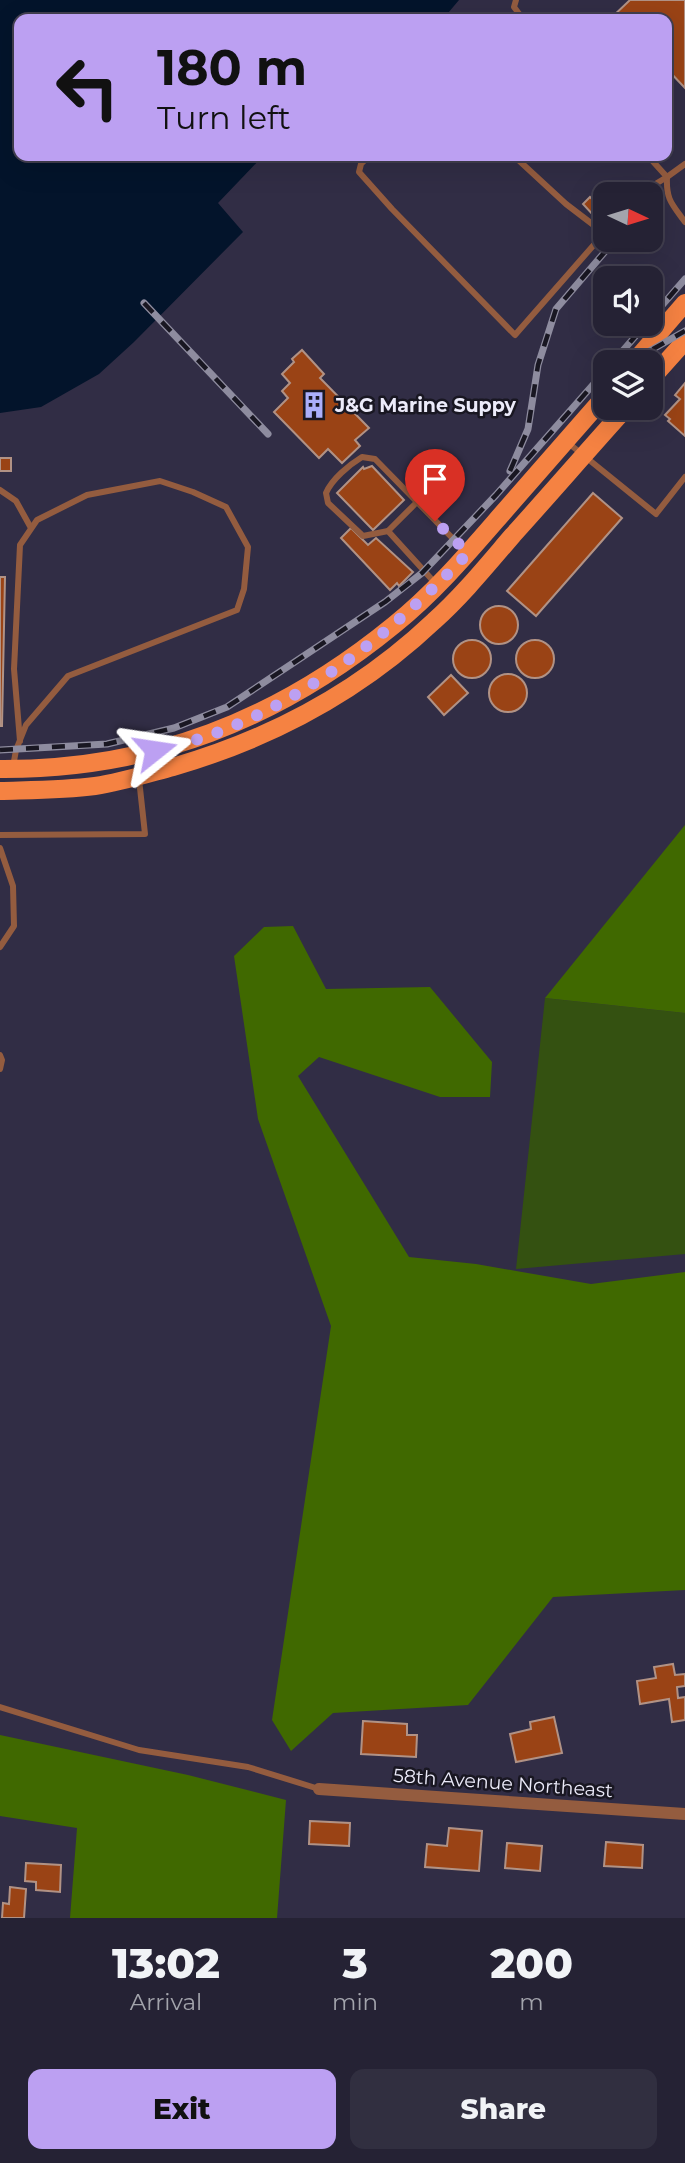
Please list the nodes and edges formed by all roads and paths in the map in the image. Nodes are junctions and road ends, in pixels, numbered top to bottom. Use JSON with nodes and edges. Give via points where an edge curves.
{"nodes":[{"id":1,"x":364,"y":161,"type":"edge"},
{"id":2,"x":519,"y":161,"type":"edge"},
{"id":3,"x":653,"y":161,"type":"edge"},
{"id":4,"x":685,"y":164,"type":"edge"},
{"id":5,"x":667,"y":177,"type":"junction"},
{"id":6,"x":659,"y":182,"type":"edge"},
{"id":7,"x":685,"y":222,"type":"edge"},
{"id":8,"x":593,"y":223,"type":"edge"},
{"id":9,"x":593,"y":246,"type":"edge"},
{"id":10,"x":685,"y":303,"type":"edge"},
{"id":11,"x":685,"y":341,"type":"edge"},
{"id":12,"x":644,"y":350,"type":"edge"},
{"id":13,"x":663,"y":366,"type":"edge"},
{"id":14,"x":593,"y":410,"type":"edge"},
{"id":15,"x":615,"y":420,"type":"edge"},
{"id":16,"x":566,"y":441,"type":"junction"},
{"id":17,"x":583,"y":455,"type":"junction"},
{"id":18,"x":685,"y":477,"type":"edge"},
{"id":19,"x":0,"y":490,"type":"edge"},
{"id":20,"x":417,"y":502,"type":"junction"},
{"id":21,"x":32,"y":528,"type":"junction"},
{"id":22,"x":388,"y":531,"type":"junction"},
{"id":23,"x":468,"y":553,"type":"junction"},
{"id":24,"x":437,"y":585,"type":"junction"},
{"id":25,"x":20,"y":741,"type":"junction"},
{"id":26,"x":6,"y":769,"type":"edge"},
{"id":27,"x":139,"y":777,"type":"junction"},
{"id":28,"x":0,"y":791,"type":"edge"},
{"id":29,"x":0,"y":835,"type":"edge"},
{"id":30,"x":0,"y":848,"type":"edge"},
{"id":31,"x":0,"y":947,"type":"edge"},
{"id":32,"x":0,"y":1055,"type":"edge"},
{"id":33,"x":0,"y":1069,"type":"edge"},
{"id":34,"x":0,"y":1707,"type":"edge"},
{"id":35,"x":319,"y":1788,"type":"joint"},
{"id":36,"x":685,"y":1814,"type":"edge"}],
"edges":[{"from":1,"to":9,"type":"lane","via":[[359,172],[515,335]]},
{"from":2,"to":8,"type":"lane"},
{"from":3,"to":5,"type":"lane"},
{"from":4,"to":5,"type":"lane"},
{"from":5,"to":6,"type":"lane"},
{"from":5,"to":7,"type":"lane","via":[[667,196]]},
{"from":10,"to":12,"type":"main road"},
{"from":11,"to":13,"type":"main road"},
{"from":14,"to":16,"type":"main road"},
{"from":15,"to":17,"type":"main road"},
{"from":16,"to":17,"type":"lane"},
{"from":16,"to":23,"type":"main road"},
{"from":17,"to":18,"type":"lane","via":[[656,514]]},
{"from":17,"to":27,"type":"main road","via":[[468,587],[386,663],[268,733]]},
{"from":19,"to":21,"type":"lane","via":[[16,501]]},
{"from":20,"to":22,"type":"lane"},
{"from":20,"to":22,"type":"lane","via":[[369,457],[354,461],[327,488],[328,503],[360,535]]},
{"from":20,"to":23,"type":"lane"},
{"from":21,"to":25,"type":"lane","via":[[20,545],[14,669]]},
{"from":21,"to":25,"type":"lane","via":[[37,520],[88,495],[160,481],[226,507],[248,547],[237,610],[68,676],[26,725]]},
{"from":22,"to":24,"type":"lane"},
{"from":23,"to":24,"type":"main road"},
{"from":24,"to":26,"type":"main road","via":[[396,624],[338,667],[292,697],[236,723],[155,750],[88,763]]},
{"from":25,"to":26,"type":"lane"},
{"from":27,"to":28,"type":"main road","via":[[96,786]]},
{"from":27,"to":29,"type":"lane","via":[[145,834]]},
{"from":30,"to":31,"type":"lane","via":[[13,886],[14,926]]},
{"from":32,"to":33,"type":"lane"},
{"from":34,"to":35,"type":"lane","via":[[139,1750],[248,1767]]},
{"from":35,"to":36,"type":"street","name":"58th Avenue Northeast"}]}
